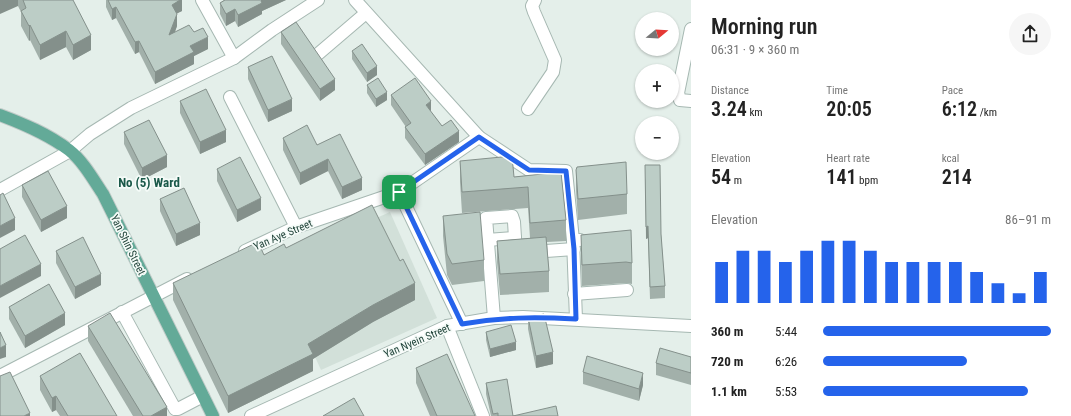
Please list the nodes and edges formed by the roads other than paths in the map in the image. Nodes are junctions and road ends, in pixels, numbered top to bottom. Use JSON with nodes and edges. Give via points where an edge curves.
{"nodes":[{"id":1,"x":202,"y":0,"type":"edge"},
{"id":2,"x":318,"y":0,"type":"edge"},
{"id":3,"x":355,"y":0,"type":"edge"},
{"id":4,"x":535,"y":0,"type":"edge"},
{"id":5,"x":366,"y":13,"type":"junction"},
{"id":6,"x":691,"y":29,"type":"edge"},
{"id":7,"x":318,"y":54,"type":"edge"},
{"id":8,"x":234,"y":58,"type":"junction"},
{"id":9,"x":230,"y":97,"type":"dead end"},
{"id":10,"x":691,"y":101,"type":"edge"},
{"id":11,"x":528,"y":109,"type":"dead end"},
{"id":12,"x":0,"y":114,"type":"edge"},
{"id":13,"x":479,"y":137,"type":"junction"},
{"id":14,"x":70,"y":150,"type":"junction"},
{"id":15,"x":0,"y":190,"type":"edge"},
{"id":16,"x":399,"y":192,"type":"junction"},
{"id":17,"x":296,"y":227,"type":"junction"},
{"id":18,"x":515,"y":238,"type":"junction"},
{"id":19,"x":595,"y":239,"type":"edge"},
{"id":20,"x":488,"y":240,"type":"junction"},
{"id":21,"x":573,"y":245,"type":"junction"},
{"id":22,"x":516,"y":252,"type":"junction"},
{"id":23,"x":489,"y":253,"type":"junction"},
{"id":24,"x":232,"y":258,"type":"edge"},
{"id":25,"x":196,"y":275,"type":"edge"},
{"id":26,"x":627,"y":290,"type":"dead end"},
{"id":27,"x":574,"y":294,"type":"junction"},
{"id":28,"x":153,"y":295,"type":"junction"},
{"id":29,"x":122,"y":312,"type":"junction"},
{"id":30,"x":494,"y":318,"type":"junction"},
{"id":31,"x":576,"y":319,"type":"junction"},
{"id":32,"x":462,"y":324,"type":"junction"},
{"id":33,"x":447,"y":326,"type":"junction"},
{"id":34,"x":691,"y":326,"type":"edge"},
{"id":35,"x":0,"y":376,"type":"edge"},
{"id":36,"x":203,"y":396,"type":"junction"},
{"id":37,"x":213,"y":416,"type":"edge"},
{"id":38,"x":251,"y":416,"type":"edge"},
{"id":39,"x":483,"y":416,"type":"edge"}],
"edges":[{"from":1,"to":8,"type":"street"},
{"from":2,"to":8,"type":"street"},
{"from":3,"to":5,"type":"street"},
{"from":4,"to":11,"type":"street","via":[[532,6],[555,60],[555,67]]},
{"from":5,"to":7,"type":"street"},
{"from":5,"to":13,"type":"street"},
{"from":6,"to":10,"type":"street","via":[[678,93],[680,100]]},
{"from":8,"to":14,"type":"street","via":[[131,108]]},
{"from":9,"to":17,"type":"street"},
{"from":12,"to":14,"type":"main road","name":"Yan Shin Street","via":[[36,129]]},
{"from":13,"to":16,"type":"street","name":"Yan Aye Street"},
{"from":13,"to":21,"type":"street","via":[[529,170],[566,171]]},
{"from":14,"to":15,"type":"street"},
{"from":14,"to":28,"type":"main road","name":"Yan Shin Street","via":[[103,194]]},
{"from":16,"to":17,"type":"street","name":"Yan Aye Street"},
{"from":16,"to":32,"type":"street"},
{"from":17,"to":24,"type":"street","name":"Yan Aye Street"},
{"from":18,"to":20,"type":"street"},
{"from":18,"to":20,"type":"street","via":[[512,216],[486,218]]},
{"from":18,"to":22,"type":"street"},
{"from":19,"to":21,"type":"street"},
{"from":20,"to":23,"type":"street"},
{"from":21,"to":22,"type":"street"},
{"from":21,"to":27,"type":"street"},
{"from":22,"to":23,"type":"street"},
{"from":23,"to":30,"type":"street"},
{"from":25,"to":28,"type":"street"},
{"from":26,"to":27,"type":"street"},
{"from":27,"to":31,"type":"street"},
{"from":28,"to":29,"type":"street"},
{"from":28,"to":36,"type":"main road","name":"Yan Shin Street"},
{"from":29,"to":35,"type":"street"},
{"from":29,"to":36,"type":"street","via":[[175,409]]},
{"from":30,"to":31,"type":"street","name":"Yan Nyein Street"},
{"from":30,"to":32,"type":"street","name":"Yan Nyein Street"},
{"from":31,"to":34,"type":"street","name":"Yan Nyein Street"},
{"from":32,"to":33,"type":"street","name":"Yan Nyein Street"},
{"from":33,"to":38,"type":"street","name":"Yan Nyein Street"},
{"from":33,"to":39,"type":"street"},
{"from":36,"to":37,"type":"main road","name":"Yan Shin Street"}]}
